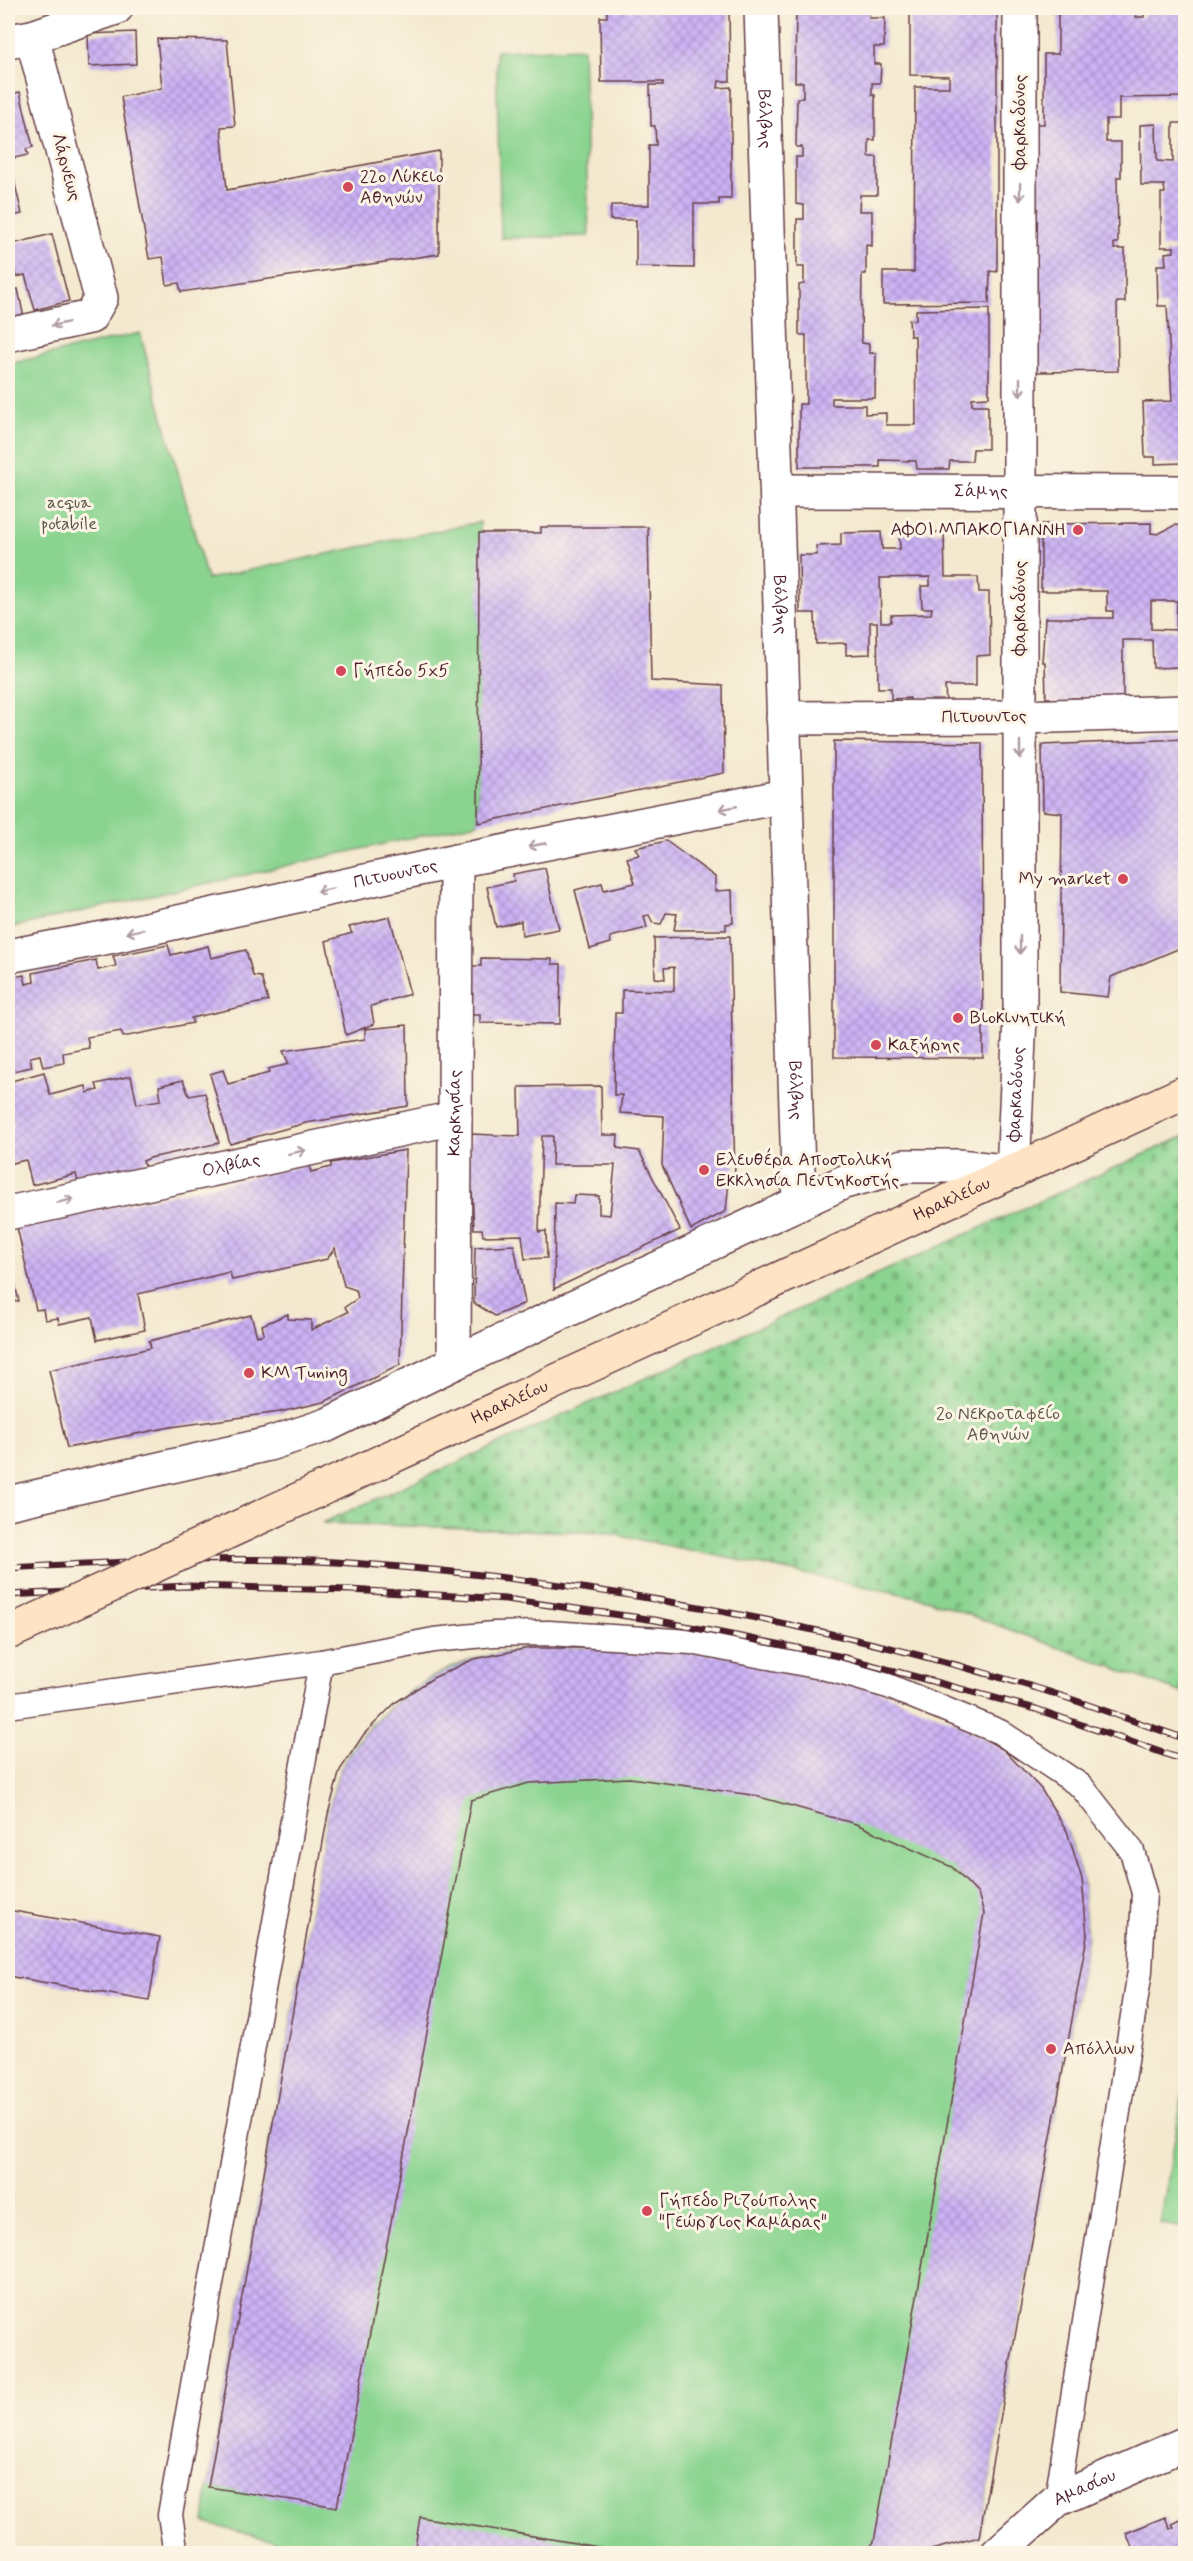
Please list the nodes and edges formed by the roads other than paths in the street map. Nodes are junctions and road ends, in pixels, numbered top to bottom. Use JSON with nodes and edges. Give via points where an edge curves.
{"nodes":[{"id":1,"x":116,"y":8,"type":"edge"},
{"id":2,"x":761,"y":8,"type":"edge"},
{"id":3,"x":1020,"y":8,"type":"edge"},
{"id":4,"x":20,"y":39,"type":"edge"},
{"id":5,"x":8,"y":335,"type":"edge"},
{"id":6,"x":777,"y":491,"type":"junction"},
{"id":7,"x":1020,"y":492,"type":"junction"},
{"id":8,"x":1185,"y":492,"type":"edge"},
{"id":9,"x":1185,"y":712,"type":"edge"},
{"id":10,"x":1020,"y":717,"type":"junction"},
{"id":11,"x":783,"y":718,"type":"junction"},
{"id":12,"x":786,"y":796,"type":"junction"},
{"id":13,"x":456,"y":861,"type":"junction"},
{"id":14,"x":8,"y":956,"type":"edge"},
{"id":15,"x":1185,"y":1092,"type":"edge"},
{"id":16,"x":455,"y":1118,"type":"junction"},
{"id":17,"x":1013,"y":1172,"type":"junction"},
{"id":18,"x":799,"y":1203,"type":"junction"},
{"id":19,"x":8,"y":1213,"type":"edge"},
{"id":20,"x":454,"y":1363,"type":"junction"},
{"id":21,"x":8,"y":1503,"type":"edge"},
{"id":22,"x":8,"y":1633,"type":"edge"},
{"id":23,"x":321,"y":1662,"type":"junction"},
{"id":24,"x":8,"y":1706,"type":"edge"},
{"id":25,"x":1185,"y":2443,"type":"edge"},
{"id":26,"x":1057,"y":2500,"type":"junction"},
{"id":27,"x":176,"y":2553,"type":"edge"},
{"id":28,"x":997,"y":2553,"type":"edge"}],
"edges":[{"from":1,"to":4,"type":"street"},
{"from":2,"to":6,"type":"street","name":"Βόλβης"},
{"from":3,"to":7,"type":"street","name":"Φαρκαδόνος","one_way":true},
{"from":4,"to":5,"type":"street","name":"Λάρνεως","one_way":true,"via":[[101,298],[90,317]]},
{"from":6,"to":7,"type":"street","name":"Σάμης"},
{"from":6,"to":11,"type":"street","name":"Βόλβης"},
{"from":7,"to":8,"type":"street","name":"Σάμης"},
{"from":7,"to":10,"type":"street","name":"Φαρκαδόνος"},
{"from":9,"to":10,"type":"street","name":"Πιτυουντος"},
{"from":10,"to":11,"type":"street","name":"Πιτυουντος"},
{"from":10,"to":17,"type":"street","name":"Φαρκαδόνος","one_way":true,"via":[[1020,1017]]},
{"from":11,"to":12,"type":"street","name":"Βόλβης"},
{"from":12,"to":13,"type":"street","name":"Πιτυουντος","one_way":true},
{"from":12,"to":18,"type":"street","name":"Βόλβης"},
{"from":13,"to":14,"type":"street","name":"Πιτυουντος","one_way":true},
{"from":13,"to":16,"type":"street","name":"Καρκησίας"},
{"from":15,"to":17,"type":"main road","name":"Ηρακλείου"},
{"from":19,"to":16,"type":"street","name":"Ολβίας","one_way":true},
{"from":16,"to":20,"type":"street","name":"Καρκησίας"},
{"from":17,"to":18,"type":"street","name":"Ηρακλείου","via":[[904,1166],[844,1182]]},
{"from":17,"to":22,"type":"main road","name":"Ηρακλείου","bridge":true},
{"from":18,"to":20,"type":"street","name":"Ηρακλείου"},
{"from":20,"to":21,"type":"street","name":"Ηρακλείου","via":[[327,1425],[279,1441]]},
{"from":23,"to":24,"type":"lane"},
{"from":23,"to":26,"type":"lane","via":[[434,1640],[494,1634],[691,1642],[826,1668],[888,1686],[1000,1732],[1081,1785],[1132,1851],[1144,1893],[1140,1971]]},
{"from":23,"to":27,"type":"lane","via":[[170,2515]]},
{"from":25,"to":26,"type":"street","name":"Αμασίου"},
{"from":26,"to":28,"type":"street","name":"Αμασίου"}]}
